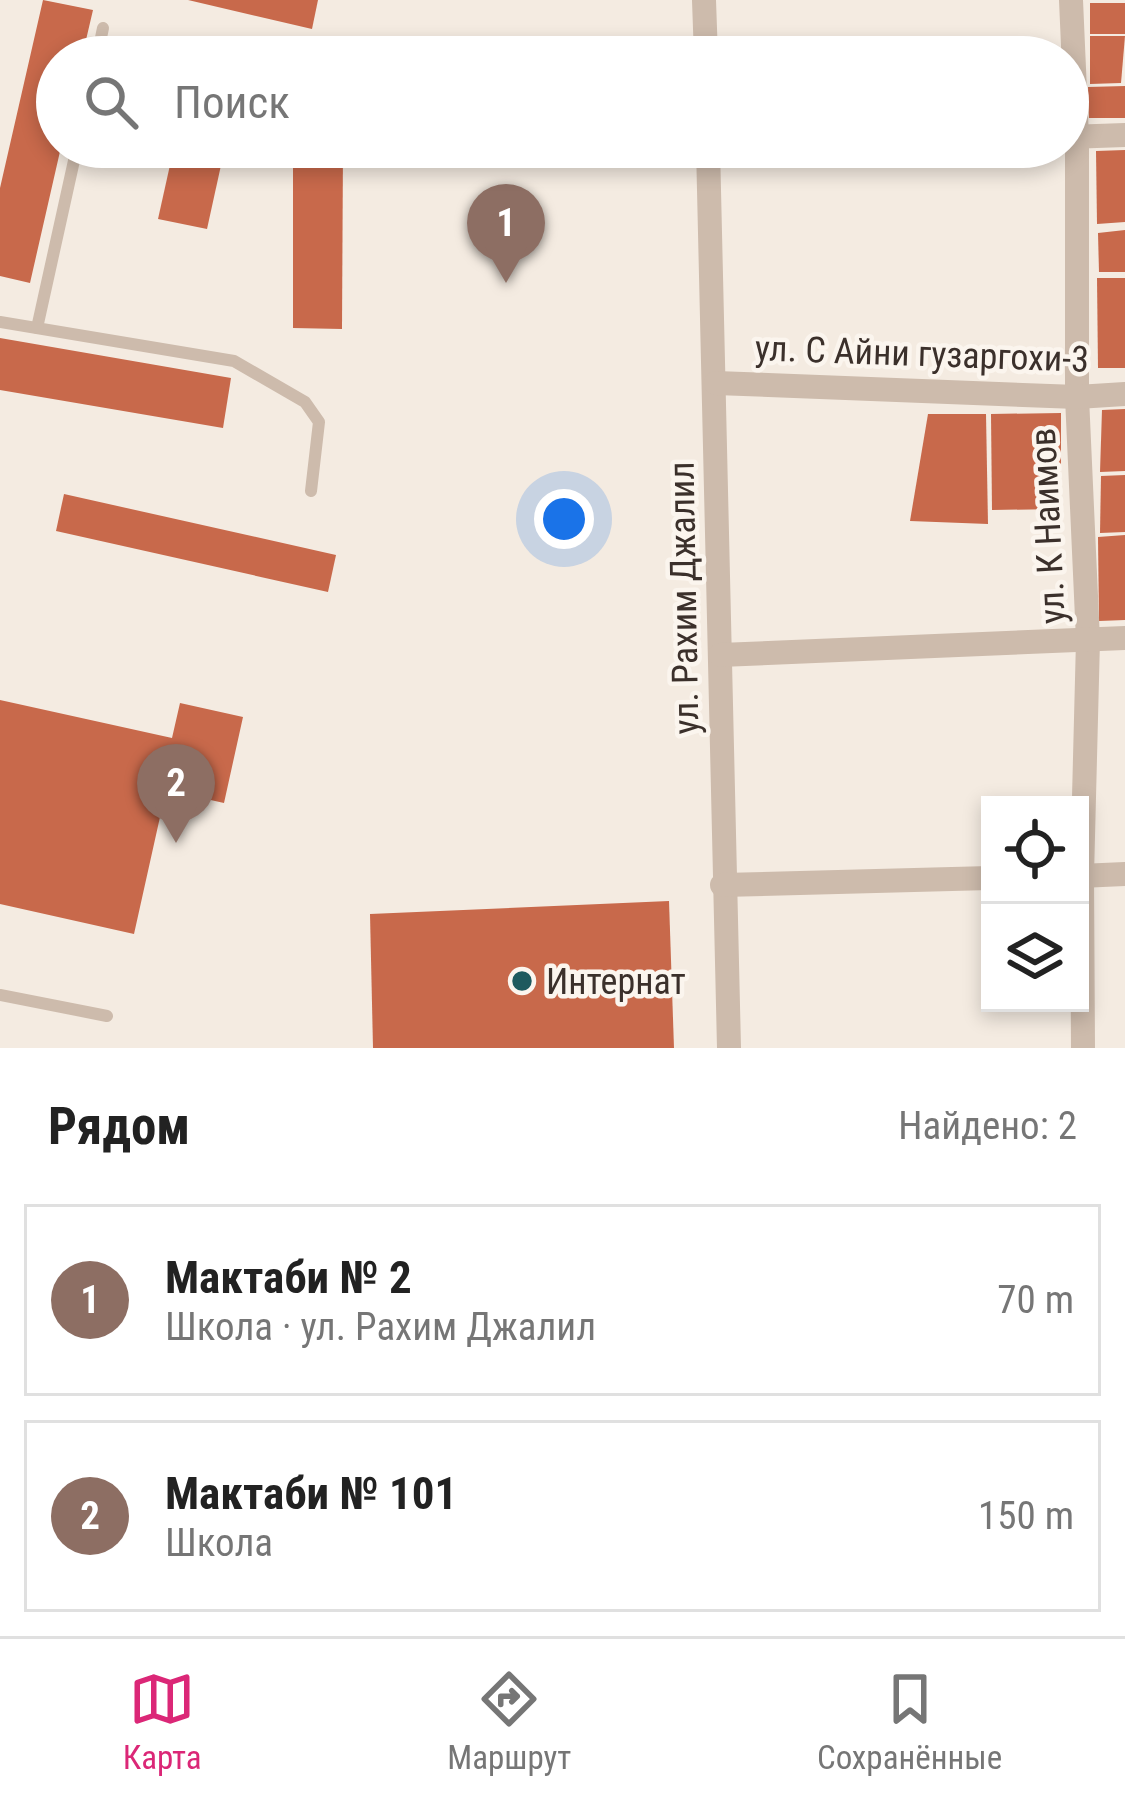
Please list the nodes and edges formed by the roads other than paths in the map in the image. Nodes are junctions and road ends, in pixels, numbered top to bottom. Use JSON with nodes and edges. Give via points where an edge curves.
{"nodes":[{"id":1,"x":704,"y":0,"type":"edge"},
{"id":2,"x":1071,"y":0,"type":"edge"},
{"id":3,"x":104,"y":28,"type":"dead end"},
{"id":4,"x":102,"y":36,"type":"edge"},
{"id":5,"x":705,"y":36,"type":"edge"},
{"id":6,"x":1072,"y":36,"type":"edge"},
{"id":7,"x":1125,"y":135,"type":"edge"},
{"id":8,"x":1089,"y":136,"type":"edge"},
{"id":9,"x":72,"y":168,"type":"edge"},
{"id":10,"x":709,"y":168,"type":"edge"},
{"id":11,"x":1073,"y":168,"type":"edge"},
{"id":12,"x":0,"y":322,"type":"edge"},
{"id":13,"x":37,"y":328,"type":"junction"},
{"id":14,"x":716,"y":383,"type":"junction"},
{"id":15,"x":1125,"y":394,"type":"edge"},
{"id":16,"x":1077,"y":397,"type":"junction"},
{"id":17,"x":311,"y":491,"type":"dead end"},
{"id":18,"x":1125,"y":638,"type":"edge"},
{"id":19,"x":1088,"y":640,"type":"junction"},
{"id":20,"x":720,"y":655,"type":"junction"},
{"id":21,"x":1083,"y":796,"type":"edge"},
{"id":22,"x":1125,"y":874,"type":"edge"},
{"id":23,"x":1089,"y":876,"type":"edge"},
{"id":24,"x":981,"y":878,"type":"edge"},
{"id":25,"x":722,"y":885,"type":"junction"},
{"id":26,"x":1081,"y":904,"type":"edge"},
{"id":27,"x":0,"y":995,"type":"edge"},
{"id":28,"x":107,"y":1016,"type":"dead end"},
{"id":29,"x":729,"y":1048,"type":"edge"},
{"id":30,"x":1083,"y":1048,"type":"edge"}],
"edges":[{"from":1,"to":5,"type":"street"},
{"from":2,"to":6,"type":"street","name":"ул. К Наимов"},
{"from":3,"to":4,"type":"lane"},
{"from":7,"to":8,"type":"street"},
{"from":9,"to":13,"type":"lane"},
{"from":10,"to":14,"type":"street","name":"ул. Рахим Джалил"},
{"from":11,"to":16,"type":"street","name":"ул. К Наимов"},
{"from":12,"to":13,"type":"lane"},
{"from":13,"to":17,"type":"lane","via":[[234,361],[305,402],[319,422]]},
{"from":14,"to":16,"type":"street","name":"ул. С Айни гузаргохи-3"},
{"from":14,"to":20,"type":"street","name":"ул. Рахим Джалил"},
{"from":15,"to":16,"type":"street","name":"ул. С Айни гузаргохи-3"},
{"from":16,"to":19,"type":"street","name":"ул. К Наимов"},
{"from":18,"to":19,"type":"street"},
{"from":19,"to":20,"type":"street"},
{"from":19,"to":21,"type":"street","name":"ул. К Наимов"},
{"from":20,"to":25,"type":"street","name":"ул. Рахим Джалил"},
{"from":22,"to":23,"type":"street"},
{"from":24,"to":25,"type":"street"},
{"from":25,"to":29,"type":"street","name":"ул. Рахим Джалил"},
{"from":26,"to":30,"type":"street","name":"ул. К Наимов"},
{"from":27,"to":28,"type":"lane"}]}
